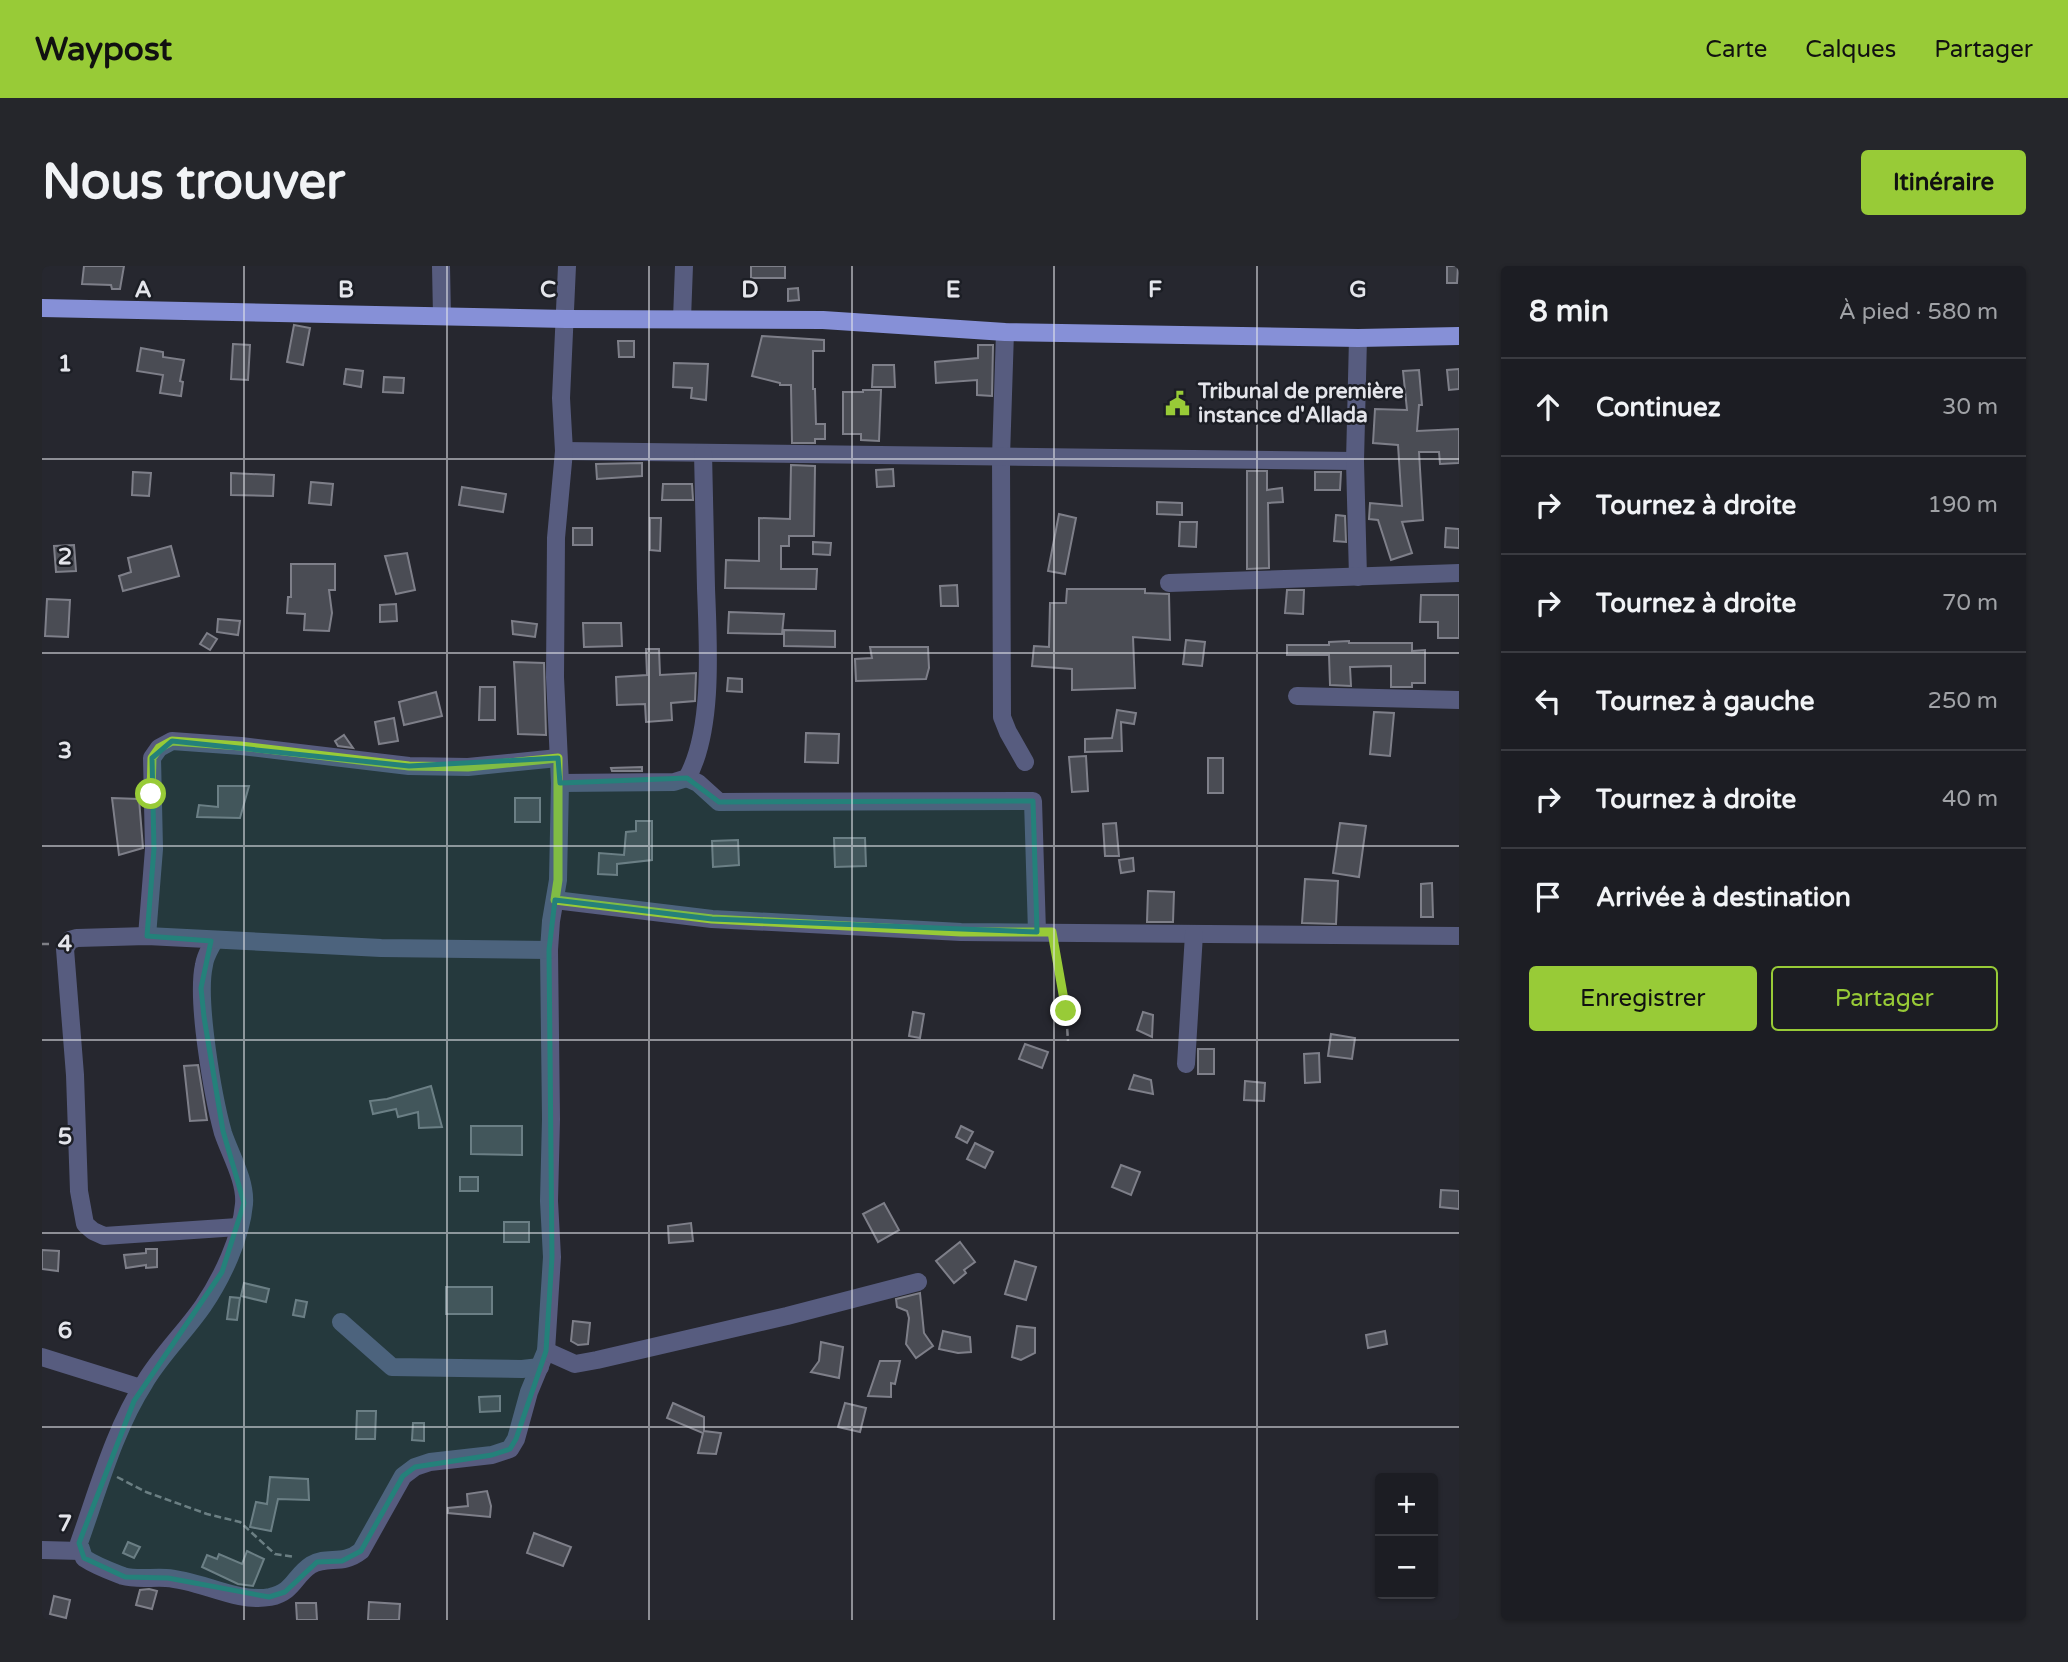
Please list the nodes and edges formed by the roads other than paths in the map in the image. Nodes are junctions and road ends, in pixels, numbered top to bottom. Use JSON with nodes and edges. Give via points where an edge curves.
{"nodes":[{"id":1,"x":441,"y":266,"type":"edge"},
{"id":2,"x":567,"y":266,"type":"edge"},
{"id":3,"x":684,"y":266,"type":"edge"},
{"id":4,"x":42,"y":308,"type":"edge"},
{"id":5,"x":442,"y":316,"type":"junction"},
{"id":6,"x":566,"y":319,"type":"junction"},
{"id":7,"x":682,"y":319,"type":"junction"},
{"id":8,"x":1005,"y":332,"type":"junction"},
{"id":9,"x":1459,"y":336,"type":"edge"},
{"id":10,"x":1358,"y":338,"type":"junction"},
{"id":11,"x":564,"y":451,"type":"junction"},
{"id":12,"x":703,"y":453,"type":"junction"},
{"id":13,"x":1001,"y":457,"type":"junction"},
{"id":14,"x":1355,"y":461,"type":"junction"},
{"id":15,"x":1459,"y":573,"type":"edge"},
{"id":16,"x":1358,"y":577,"type":"junction"},
{"id":17,"x":1169,"y":583,"type":"dead end"},
{"id":18,"x":1297,"y":696,"type":"dead end"},
{"id":19,"x":1459,"y":700,"type":"edge"},
{"id":20,"x":558,"y":758,"type":"junction"},
{"id":21,"x":1025,"y":762,"type":"dead end"},
{"id":22,"x":687,"y":778,"type":"junction"},
{"id":23,"x":560,"y":783,"type":"junction"},
{"id":24,"x":555,"y":900,"type":"junction"},
{"id":25,"x":1045,"y":932,"type":"junction"},
{"id":26,"x":1194,"y":934,"type":"junction"},
{"id":27,"x":147,"y":936,"type":"junction"},
{"id":28,"x":1459,"y":936,"type":"edge"},
{"id":29,"x":214,"y":941,"type":"junction"},
{"id":30,"x":549,"y":950,"type":"junction"},
{"id":31,"x":1186,"y":1064,"type":"dead end"},
{"id":32,"x":238,"y":1227,"type":"junction"},
{"id":33,"x":918,"y":1282,"type":"dead end"},
{"id":34,"x":341,"y":1322,"type":"dead end"},
{"id":35,"x":42,"y":1357,"type":"edge"},
{"id":36,"x":543,"y":1359,"type":"junction"},
{"id":37,"x":141,"y":1388,"type":"junction"},
{"id":38,"x":42,"y":1550,"type":"edge"},
{"id":39,"x":81,"y":1551,"type":"junction"}],
"edges":[{"from":1,"to":5,"type":"street"},
{"from":2,"to":6,"type":"street"},
{"from":3,"to":7,"type":"street"},
{"from":4,"to":5,"type":"main road"},
{"from":5,"to":6,"type":"main road"},
{"from":6,"to":7,"type":"main road"},
{"from":6,"to":11,"type":"street","via":[[561,398]]},
{"from":7,"to":8,"type":"main road","via":[[823,320]]},
{"from":8,"to":10,"type":"main road"},
{"from":8,"to":13,"type":"street"},
{"from":9,"to":10,"type":"main road"},
{"from":10,"to":14,"type":"street"},
{"from":11,"to":12,"type":"street"},
{"from":11,"to":20,"type":"street","via":[[556,538]]},
{"from":12,"to":13,"type":"street"},
{"from":12,"to":22,"type":"street","via":[[708,649],[703,734]]},
{"from":13,"to":14,"type":"street"},
{"from":13,"to":21,"type":"street","via":[[1002,717]]},
{"from":14,"to":16,"type":"street"},
{"from":15,"to":16,"type":"street"},
{"from":16,"to":17,"type":"street"},
{"from":18,"to":19,"type":"street"},
{"from":20,"to":23,"type":"street"},
{"from":20,"to":27,"type":"street","via":[[468,767],[409,766],[172,741],[152,758],[154,849]]},
{"from":22,"to":23,"type":"street"},
{"from":22,"to":25,"type":"street","via":[[719,802],[1033,801]]},
{"from":23,"to":24,"type":"street"},
{"from":24,"to":25,"type":"street","via":[[712,919]]},
{"from":24,"to":30,"type":"street"},
{"from":25,"to":26,"type":"street"},
{"from":26,"to":28,"type":"street"},
{"from":26,"to":31,"type":"street"},
{"from":27,"to":29,"type":"street"},
{"from":27,"to":32,"type":"street","via":[[77,938],[65,949],[79,1191],[85,1224],[104,1236]]},
{"from":29,"to":30,"type":"street"},
{"from":29,"to":32,"type":"street","via":[[201,988],[223,1131],[243,1193]]},
{"from":30,"to":36,"type":"street","via":[[552,1257]]},
{"from":32,"to":37,"type":"street","via":[[222,1272],[204,1304]]},
{"from":33,"to":36,"type":"street","via":[[597,1360],[575,1364]]},
{"from":34,"to":36,"type":"street","via":[[393,1367],[522,1369]]},
{"from":35,"to":37,"type":"street"},
{"from":36,"to":39,"type":"street","via":[[510,1449],[415,1467],[403,1476],[361,1551],[352,1558],[308,1567],[285,1592],[251,1597],[194,1582],[125,1577],[92,1563]]},
{"from":37,"to":39,"type":"street","via":[[105,1469],[79,1543]]},
{"from":38,"to":39,"type":"street"}]}
